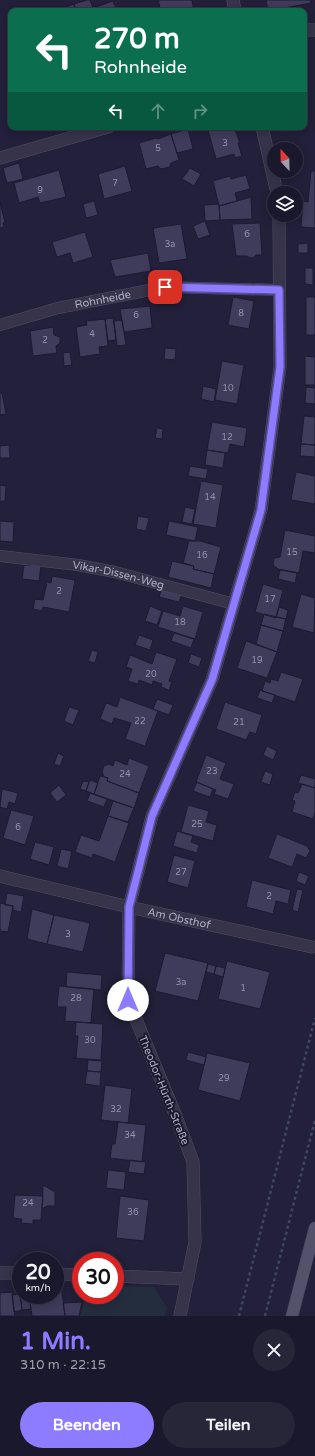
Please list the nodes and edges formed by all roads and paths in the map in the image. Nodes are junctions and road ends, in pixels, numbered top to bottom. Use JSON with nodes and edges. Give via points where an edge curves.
{"nodes":[{"id":1,"x":98,"y":130,"type":"edge"},
{"id":2,"x":263,"y":130,"type":"edge"},
{"id":3,"x":0,"y":158,"type":"edge"},
{"id":4,"x":275,"y":186,"type":"edge"},
{"id":5,"x":278,"y":222,"type":"edge"},
{"id":6,"x":279,"y":290,"type":"junction"},
{"id":7,"x":0,"y":325,"type":"edge"},
{"id":8,"x":0,"y":556,"type":"edge"},
{"id":9,"x":234,"y":604,"type":"junction"},
{"id":10,"x":0,"y":876,"type":"edge"},
{"id":11,"x":129,"y":907,"type":"junction"},
{"id":12,"x":312,"y":946,"type":"dead end"},
{"id":13,"x":315,"y":1018,"type":"edge"},
{"id":14,"x":315,"y":1120,"type":"edge"},
{"id":15,"x":315,"y":1228,"type":"edge"},
{"id":16,"x":0,"y":1273,"type":"edge"},
{"id":17,"x":12,"y":1273,"type":"edge"},
{"id":18,"x":124,"y":1276,"type":"edge"},
{"id":19,"x":188,"y":1279,"type":"junction"},
{"id":20,"x":180,"y":1316,"type":"edge"},
{"id":21,"x":239,"y":1316,"type":"edge"},
{"id":22,"x":265,"y":1316,"type":"edge"},
{"id":23,"x":292,"y":1316,"type":"edge"}],
"edges":[{"from":1,"to":3,"type":"street"},
{"from":2,"to":4,"type":"street"},
{"from":5,"to":6,"type":"street","name":"Theodor-Hürth-Straße"},
{"from":6,"to":7,"type":"lane","name":"Rohnheide","via":[[165,287],[58,308]]},
{"from":6,"to":9,"type":"street","name":"Theodor-Hürth-Straße","via":[[280,367],[261,510]]},
{"from":8,"to":9,"type":"lane","name":"Vikar-Dissen-Weg","via":[[115,572]]},
{"from":9,"to":11,"type":"street","name":"Theodor-Hürth-Straße","via":[[212,680],[152,816]]},
{"from":10,"to":11,"type":"street","name":"Am Obsthof"},
{"from":11,"to":12,"type":"street","name":"Am Obsthof"},
{"from":11,"to":19,"type":"street","name":"Theodor-Hürth-Straße","via":[[128,1000],[193,1162],[195,1242]]},
{"from":13,"to":21,"type":"path"},
{"from":14,"to":22,"type":"path"},
{"from":15,"to":23,"type":"main road"},
{"from":16,"to":17,"type":"street"},
{"from":18,"to":19,"type":"street"},
{"from":19,"to":20,"type":"street","name":"Theodor-Hürth-Straße"}]}
